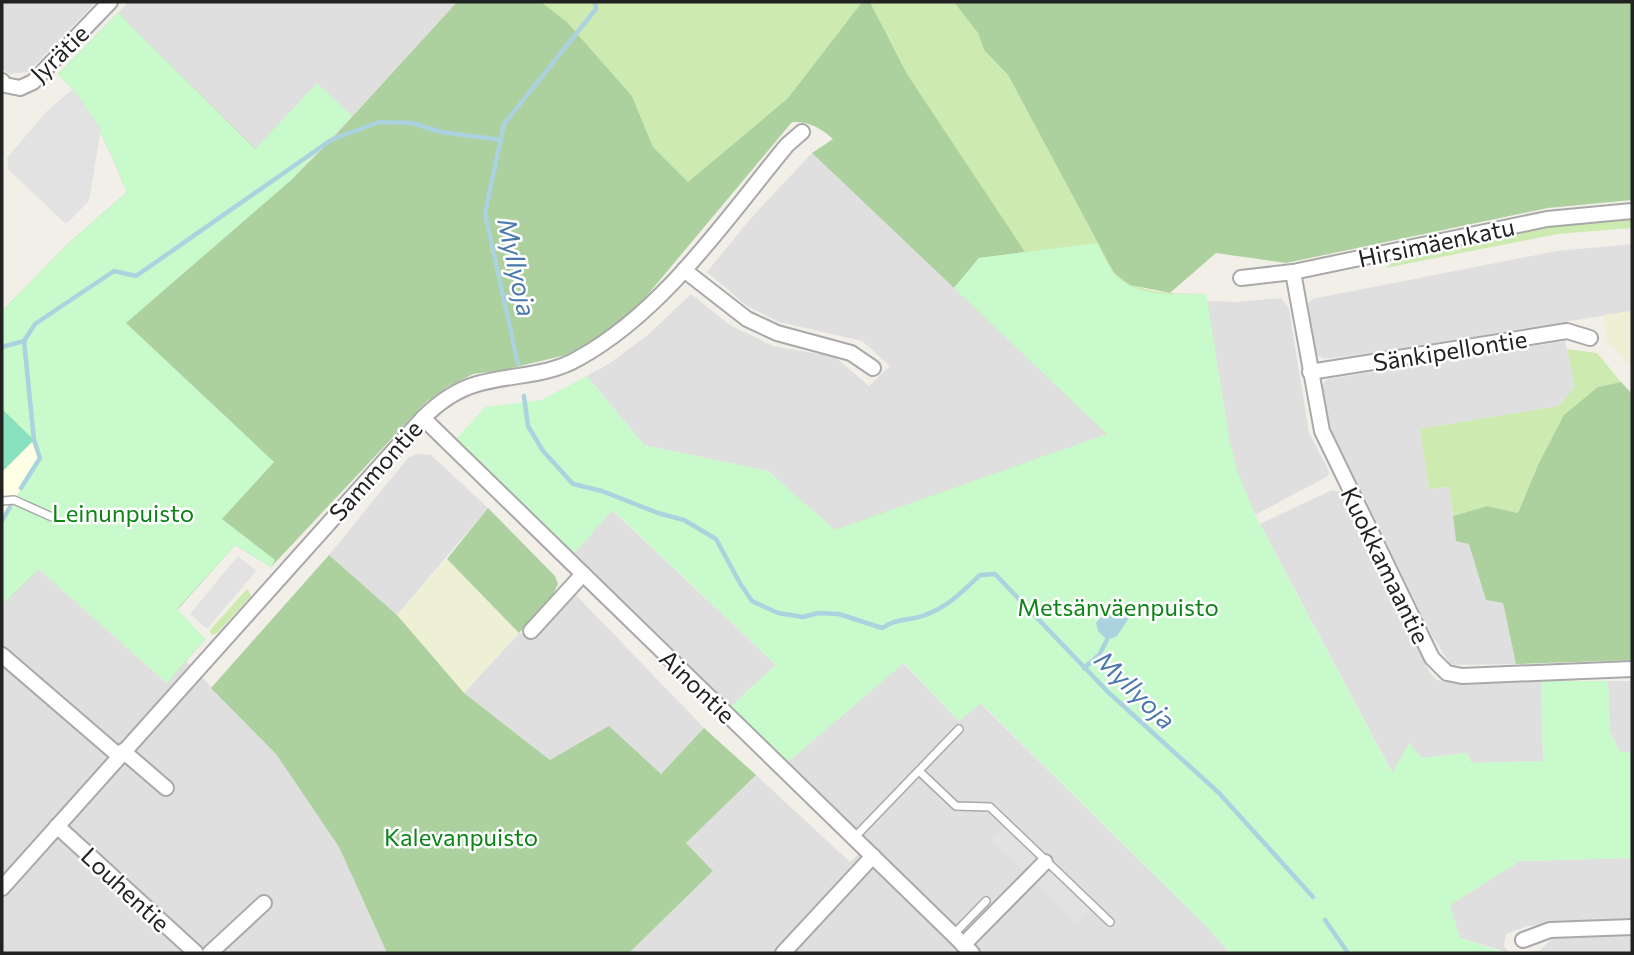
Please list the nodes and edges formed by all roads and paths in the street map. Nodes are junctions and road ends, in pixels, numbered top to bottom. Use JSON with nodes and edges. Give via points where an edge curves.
{"nodes":[{"id":1,"x":110,"y":2,"type":"edge"},
{"id":2,"x":2,"y":81,"type":"edge"},
{"id":3,"x":802,"y":132,"type":"dead end"},
{"id":4,"x":1632,"y":211,"type":"edge"},
{"id":5,"x":684,"y":270,"type":"junction"},
{"id":6,"x":1293,"y":272,"type":"junction"},
{"id":7,"x":1241,"y":278,"type":"dead end"},
{"id":8,"x":1590,"y":338,"type":"dead end"},
{"id":9,"x":873,"y":368,"type":"dead end"},
{"id":10,"x":1310,"y":372,"type":"junction"},
{"id":11,"x":423,"y":418,"type":"junction"},
{"id":12,"x":2,"y":501,"type":"edge"},
{"id":13,"x":52,"y":517,"type":"dead end"},
{"id":14,"x":583,"y":574,"type":"junction"},
{"id":15,"x":531,"y":631,"type":"dead end"},
{"id":16,"x":2,"y":654,"type":"edge"},
{"id":17,"x":1632,"y":669,"type":"edge"},
{"id":18,"x":960,"y":729,"type":"dead end"},
{"id":19,"x":121,"y":753,"type":"junction"},
{"id":20,"x":919,"y":771,"type":"junction"},
{"id":21,"x":166,"y":788,"type":"dead end"},
{"id":22,"x":57,"y":825,"type":"junction"},
{"id":23,"x":854,"y":838,"type":"junction"},
{"id":24,"x":873,"y":856,"type":"junction"},
{"id":25,"x":1045,"y":862,"type":"junction"},
{"id":26,"x":2,"y":888,"type":"edge"},
{"id":27,"x":986,"y":901,"type":"dead end"},
{"id":28,"x":264,"y":903,"type":"dead end"},
{"id":29,"x":1110,"y":922,"type":"dead end"},
{"id":30,"x":1632,"y":927,"type":"edge"},
{"id":31,"x":1523,"y":940,"type":"dead end"},
{"id":32,"x":963,"y":944,"type":"edge"},
{"id":33,"x":196,"y":953,"type":"edge"},
{"id":34,"x":210,"y":953,"type":"edge"},
{"id":35,"x":783,"y":953,"type":"edge"}],
"edges":[{"from":1,"to":2,"type":"street","name":"Jyrätie","via":[[33,82],[20,88]]},
{"from":3,"to":5,"type":"street","name":"Sammontie"},
{"from":4,"to":6,"type":"street","name":"Hirsimäenkatu","via":[[1547,219]]},
{"from":5,"to":9,"type":"street","via":[[747,319],[777,333],[851,353]]},
{"from":5,"to":11,"type":"street","name":"Sammontie","via":[[612,337],[578,359],[536,375],[476,384],[440,402]]},
{"from":6,"to":7,"type":"street","name":"Hirsimäenkatu"},
{"from":6,"to":10,"type":"street","name":"Kuokkamaantie"},
{"from":8,"to":10,"type":"street","name":"Sänkipellontie","via":[[1567,331]]},
{"from":10,"to":17,"type":"street","name":"Kuokkamaantie","via":[[1322,431],[1432,658],[1447,673]]},
{"from":11,"to":14,"type":"street","name":"Ainontie"},
{"from":11,"to":19,"type":"street","name":"Sammontie"},
{"from":12,"to":13,"type":"lane","via":[[14,500]]},
{"from":14,"to":15,"type":"street"},
{"from":14,"to":23,"type":"street","name":"Ainontie"},
{"from":16,"to":19,"type":"street"},
{"from":18,"to":20,"type":"lane"},
{"from":19,"to":21,"type":"street"},
{"from":19,"to":22,"type":"street","name":"Sammontie"},
{"from":20,"to":23,"type":"lane"},
{"from":20,"to":25,"type":"lane","via":[[956,806],[990,807]]},
{"from":22,"to":26,"type":"street","name":"Sammontie"},
{"from":22,"to":33,"type":"street","name":"Louhentie"},
{"from":23,"to":24,"type":"street","name":"Ainontie"},
{"from":24,"to":32,"type":"street","name":"Ainontie"},
{"from":24,"to":35,"type":"street"},
{"from":25,"to":29,"type":"lane"},
{"from":25,"to":32,"type":"street"},
{"from":27,"to":32,"type":"lane"},
{"from":28,"to":34,"type":"street"},
{"from":30,"to":31,"type":"street","via":[[1550,930]]}]}
